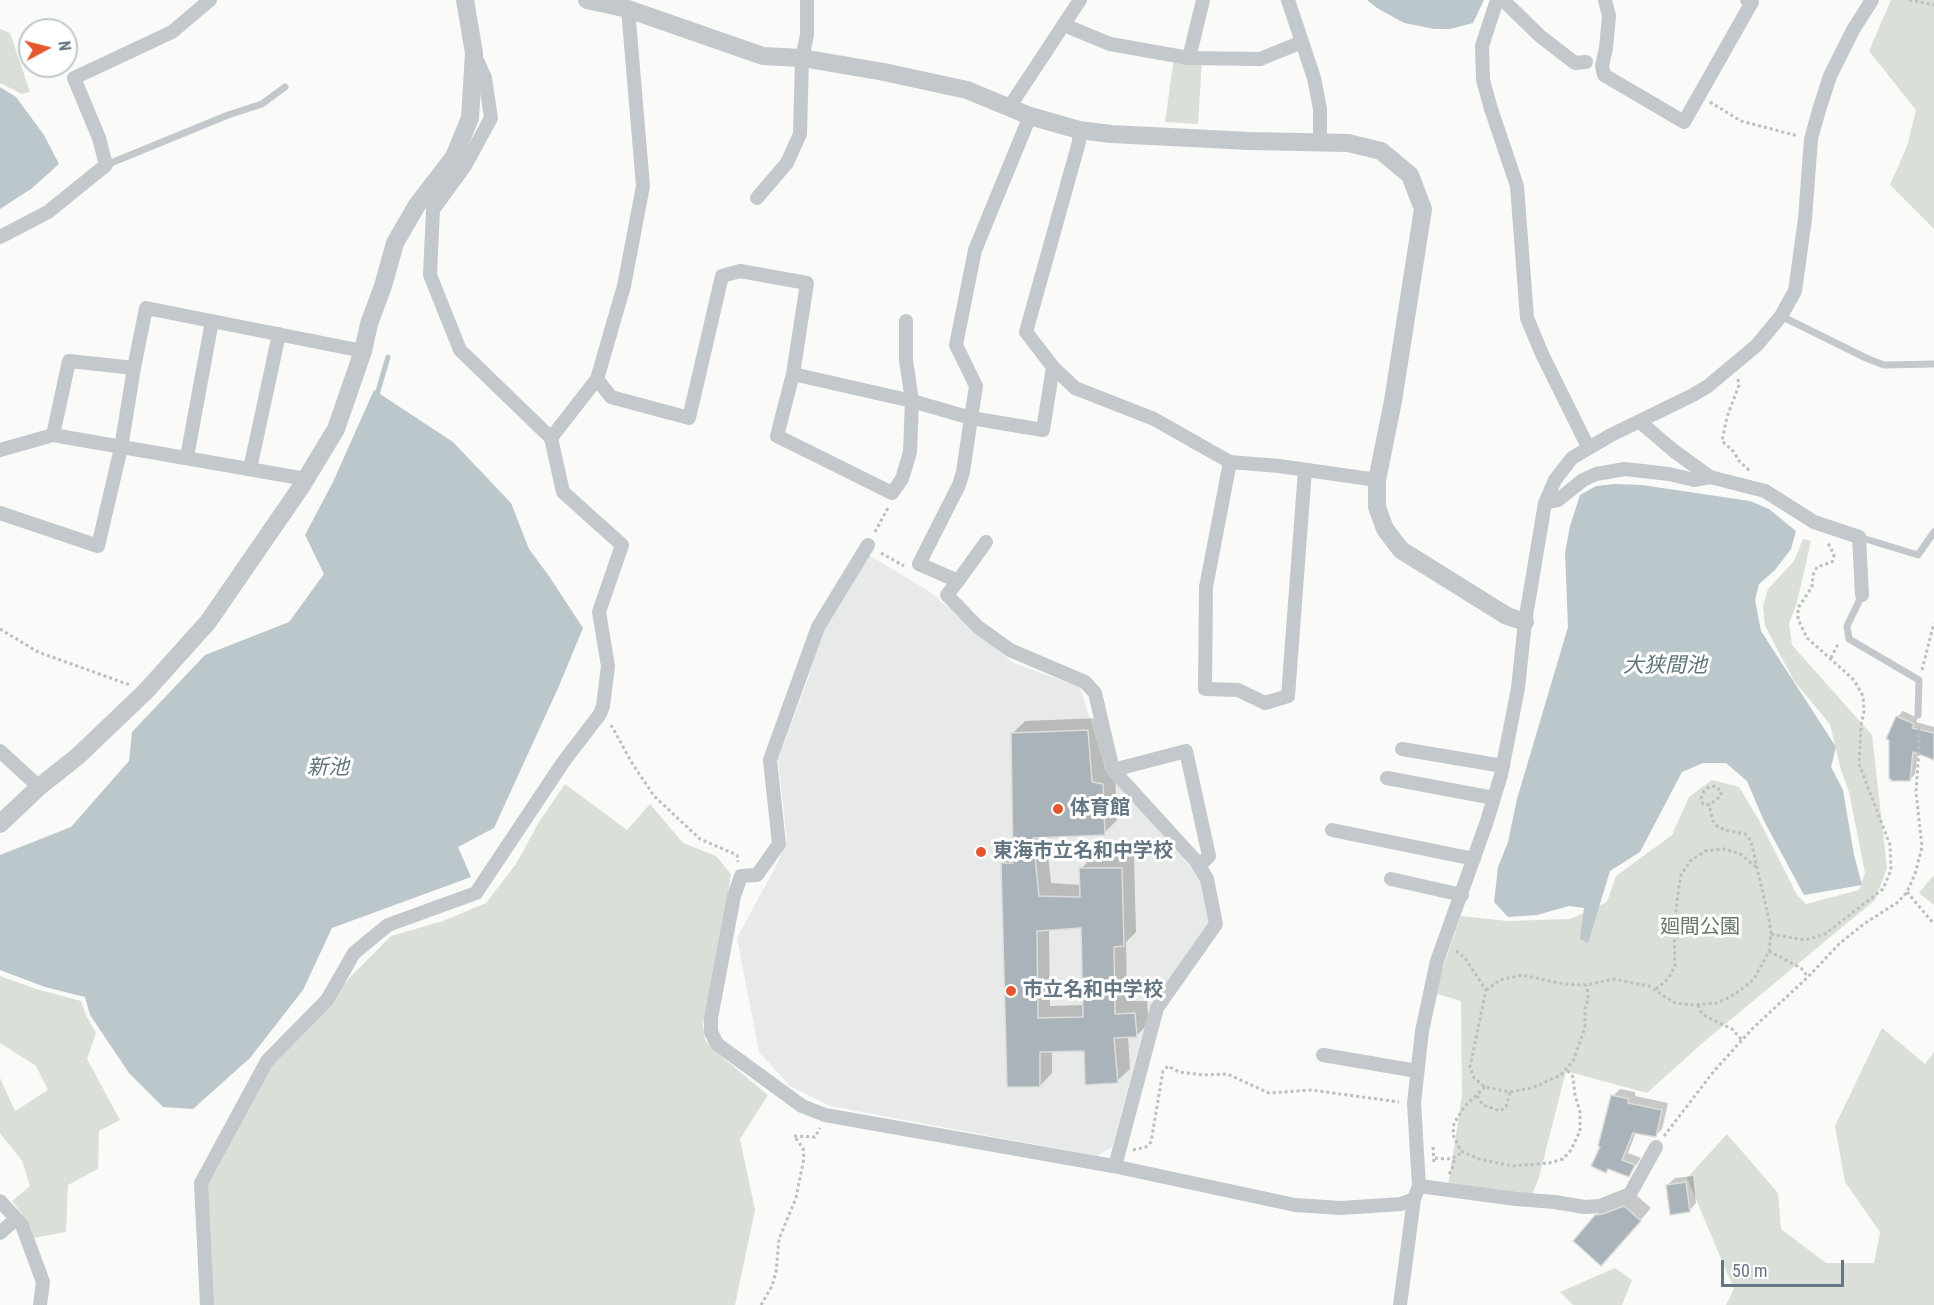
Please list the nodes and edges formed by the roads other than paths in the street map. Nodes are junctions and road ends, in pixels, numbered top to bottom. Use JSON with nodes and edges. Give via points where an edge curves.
{"nodes":[{"id":1,"x":210,"y":0,"type":"edge"},
{"id":2,"x":465,"y":0,"type":"edge"},
{"id":3,"x":587,"y":0,"type":"edge"},
{"id":4,"x":807,"y":0,"type":"edge"},
{"id":5,"x":1203,"y":0,"type":"edge"},
{"id":6,"x":1288,"y":0,"type":"edge"},
{"id":7,"x":1497,"y":0,"type":"edge"},
{"id":8,"x":1503,"y":0,"type":"edge"},
{"id":9,"x":1605,"y":0,"type":"edge"},
{"id":10,"x":1747,"y":0,"type":"edge"},
{"id":11,"x":1872,"y":0,"type":"edge"},
{"id":12,"x":1077,"y":1,"type":"edge"},
{"id":13,"x":628,"y":9,"type":"junction"},
{"id":14,"x":1064,"y":25,"type":"junction"},
{"id":15,"x":1302,"y":42,"type":"junction"},
{"id":16,"x":474,"y":53,"type":"junction"},
{"id":17,"x":802,"y":58,"type":"junction"},
{"id":18,"x":1189,"y":58,"type":"junction"},
{"id":19,"x":1586,"y":62,"type":"dead end"},
{"id":20,"x":285,"y":87,"type":"dead end"},
{"id":21,"x":1010,"y":106,"type":"junction"},
{"id":22,"x":1030,"y":116,"type":"junction"},
{"id":23,"x":1079,"y":129,"type":"junction"},
{"id":24,"x":1320,"y":141,"type":"junction"},
{"id":25,"x":106,"y":165,"type":"junction"},
{"id":26,"x":757,"y":198,"type":"dead end"},
{"id":27,"x":0,"y":237,"type":"edge"},
{"id":28,"x":1781,"y":316,"type":"junction"},
{"id":29,"x":212,"y":321,"type":"junction"},
{"id":30,"x":906,"y":321,"type":"dead end"},
{"id":31,"x":279,"y":334,"type":"junction"},
{"id":32,"x":363,"y":351,"type":"junction"},
{"id":33,"x":1934,"y":364,"type":"edge"},
{"id":34,"x":1053,"y":367,"type":"junction"},
{"id":35,"x":134,"y":368,"type":"junction"},
{"id":36,"x":793,"y":374,"type":"junction"},
{"id":37,"x":597,"y":379,"type":"junction"},
{"id":38,"x":912,"y":401,"type":"junction"},
{"id":39,"x":971,"y":418,"type":"junction"},
{"id":40,"x":1640,"y":422,"type":"junction"},
{"id":41,"x":53,"y":435,"type":"junction"},
{"id":42,"x":551,"y":438,"type":"junction"},
{"id":43,"x":1588,"y":447,"type":"junction"},
{"id":44,"x":121,"y":448,"type":"junction"},
{"id":45,"x":0,"y":450,"type":"edge"},
{"id":46,"x":187,"y":457,"type":"junction"},
{"id":47,"x":1230,"y":462,"type":"junction"},
{"id":48,"x":250,"y":469,"type":"junction"},
{"id":49,"x":1305,"y":470,"type":"junction"},
{"id":50,"x":1710,"y":477,"type":"junction"},
{"id":51,"x":306,"y":479,"type":"junction"},
{"id":52,"x":1377,"y":480,"type":"junction"},
{"id":53,"x":1545,"y":503,"type":"junction"},
{"id":54,"x":0,"y":513,"type":"edge"},
{"id":55,"x":1934,"y":532,"type":"edge"},
{"id":56,"x":1859,"y":537,"type":"junction"},
{"id":57,"x":986,"y":542,"type":"dead end"},
{"id":58,"x":868,"y":545,"type":"road end"},
{"id":59,"x":958,"y":581,"type":"junction"},
{"id":60,"x":1862,"y":595,"type":"joint"},
{"id":61,"x":1525,"y":622,"type":"junction"},
{"id":62,"x":1918,"y":715,"type":"road end"},
{"id":63,"x":1402,"y":749,"type":"dead end"},
{"id":64,"x":0,"y":752,"type":"edge"},
{"id":65,"x":1503,"y":766,"type":"junction"},
{"id":66,"x":1113,"y":770,"type":"junction"},
{"id":67,"x":1387,"y":778,"type":"dead end"},
{"id":68,"x":39,"y":787,"type":"junction"},
{"id":69,"x":1494,"y":798,"type":"junction"},
{"id":70,"x":0,"y":824,"type":"edge"},
{"id":71,"x":1332,"y":830,"type":"dead end"},
{"id":72,"x":1474,"y":859,"type":"junction"},
{"id":73,"x":1199,"y":866,"type":"junction"},
{"id":74,"x":1391,"y":879,"type":"dead end"},
{"id":75,"x":1462,"y":896,"type":"junction"},
{"id":76,"x":1323,"y":1055,"type":"dead end"},
{"id":77,"x":1417,"y":1071,"type":"junction"},
{"id":78,"x":1656,"y":1147,"type":"road end"},
{"id":79,"x":1115,"y":1166,"type":"junction"},
{"id":80,"x":1417,"y":1193,"type":"junction"},
{"id":81,"x":0,"y":1201,"type":"edge"},
{"id":82,"x":16,"y":1219,"type":"junction"},
{"id":83,"x":0,"y":1233,"type":"edge"},
{"id":84,"x":40,"y":1305,"type":"edge"},
{"id":85,"x":207,"y":1305,"type":"edge"},
{"id":86,"x":1400,"y":1305,"type":"edge"}],
"edges":[{"from":1,"to":25,"type":"street","via":[[172,32],[74,78]]},
{"from":2,"to":16,"type":"street"},
{"from":3,"to":13,"type":"street"},
{"from":4,"to":17,"type":"street","via":[[807,35]]},
{"from":5,"to":18,"type":"street"},
{"from":6,"to":15,"type":"street"},
{"from":7,"to":43,"type":"street","via":[[1482,46],[1483,80],[1517,186],[1527,318]]},
{"from":8,"to":19,"type":"street","via":[[1575,63]]},
{"from":9,"to":10,"type":"street","via":[[1609,16],[1604,75],[1684,122],[1752,2]]},
{"from":11,"to":28,"type":"street","via":[[1830,76],[1811,140],[1795,291]]},
{"from":12,"to":14,"type":"street"},
{"from":13,"to":17,"type":"street","via":[[763,56]]},
{"from":13,"to":37,"type":"street","via":[[643,186],[624,286]]},
{"from":14,"to":18,"type":"street","via":[[1110,44]]},
{"from":14,"to":21,"type":"street"},
{"from":15,"to":18,"type":"street","via":[[1260,59]]},
{"from":15,"to":24,"type":"street","via":[[1320,109]]},
{"from":16,"to":32,"type":"street","via":[[470,118],[454,157],[417,205],[395,243]]},
{"from":16,"to":42,"type":"street","via":[[485,78],[491,118],[465,166],[433,210],[430,275],[460,350]]},
{"from":17,"to":21,"type":"street","via":[[967,90]]},
{"from":17,"to":26,"type":"street","via":[[800,134],[787,163]]},
{"from":20,"to":25,"type":"lane","via":[[262,104]]},
{"from":21,"to":22,"type":"street"},
{"from":22,"to":23,"type":"street"},
{"from":22,"to":39,"type":"street","via":[[975,250],[956,345],[976,386]]},
{"from":23,"to":24,"type":"street","via":[[1249,141]]},
{"from":23,"to":34,"type":"street","via":[[1079,142],[1026,332]]},
{"from":24,"to":52,"type":"street","via":[[1348,142],[1381,151],[1410,175],[1423,209]]},
{"from":25,"to":27,"type":"street","via":[[48,212]]},
{"from":28,"to":33,"type":"lane","via":[[1884,365]]},
{"from":28,"to":40,"type":"street","via":[[1757,345],[1694,395]]},
{"from":29,"to":31,"type":"street"},
{"from":29,"to":35,"type":"street","via":[[146,308]]},
{"from":29,"to":46,"type":"street"},
{"from":30,"to":38,"type":"street"},
{"from":31,"to":32,"type":"street"},
{"from":31,"to":48,"type":"street"},
{"from":32,"to":51,"type":"street","via":[[336,429]]},
{"from":34,"to":39,"type":"street","via":[[1043,430]]},
{"from":34,"to":47,"type":"street","via":[[1075,388],[1154,419]]},
{"from":35,"to":41,"type":"street","via":[[69,361]]},
{"from":35,"to":44,"type":"street"},
{"from":36,"to":37,"type":"street","via":[[807,283],[741,271],[722,276],[689,418],[611,397]]},
{"from":36,"to":38,"type":"street"},
{"from":36,"to":38,"type":"street","via":[[777,436],[892,493],[902,479],[910,452]]},
{"from":37,"to":42,"type":"street"},
{"from":38,"to":39,"type":"street"},
{"from":39,"to":59,"type":"street","via":[[959,485],[920,564]]},
{"from":40,"to":43,"type":"street"},
{"from":40,"to":50,"type":"street"},
{"from":41,"to":44,"type":"street"},
{"from":41,"to":45,"type":"street"},
{"from":42,"to":85,"type":"street","via":[[563,492],[622,545],[599,612],[608,666],[600,714],[476,893],[388,925],[354,953],[327,1000],[267,1061],[201,1183]]},
{"from":43,"to":53,"type":"street","via":[[1572,458],[1555,480]]},
{"from":44,"to":46,"type":"street"},
{"from":44,"to":54,"type":"street","via":[[98,546]]},
{"from":46,"to":48,"type":"street"},
{"from":47,"to":49,"type":"street"},
{"from":47,"to":49,"type":"street","via":[[1206,587],[1205,689],[1238,690],[1265,703],[1288,696]]},
{"from":48,"to":51,"type":"street"},
{"from":49,"to":52,"type":"street"},
{"from":50,"to":53,"type":"street","via":[[1694,480],[1624,470],[1596,474],[1558,500]]},
{"from":50,"to":56,"type":"street","via":[[1765,491],[1814,522]]},
{"from":51,"to":68,"type":"street","via":[[208,622],[146,691]]},
{"from":52,"to":61,"type":"street","via":[[1377,507],[1385,529],[1401,550],[1507,616]]},
{"from":53,"to":61,"type":"street"},
{"from":55,"to":56,"type":"lane","via":[[1918,555]]},
{"from":56,"to":60,"type":"street"},
{"from":57,"to":59,"type":"street"},
{"from":58,"to":79,"type":"street","via":[[819,627],[770,760],[779,844],[757,875],[741,876],[726,936],[711,1032],[717,1044],[802,1106],[825,1115]]},
{"from":59,"to":66,"type":"street","via":[[947,595],[978,627],[1010,650],[1085,682],[1095,693]]},
{"from":60,"to":62,"type":"lane","via":[[1847,626],[1849,639],[1919,680]]},
{"from":61,"to":65,"type":"street","via":[[1518,688]]},
{"from":63,"to":65,"type":"street"},
{"from":64,"to":68,"type":"street"},
{"from":65,"to":69,"type":"street"},
{"from":66,"to":73,"type":"street"},
{"from":66,"to":73,"type":"street","via":[[1186,751],[1209,856]]},
{"from":67,"to":69,"type":"street"},
{"from":68,"to":70,"type":"street"},
{"from":69,"to":72,"type":"street"},
{"from":71,"to":72,"type":"street"},
{"from":72,"to":75,"type":"street"},
{"from":73,"to":79,"type":"street","via":[[1207,879],[1216,924],[1157,1008]]},
{"from":74,"to":75,"type":"street"},
{"from":75,"to":77,"type":"street","via":[[1437,961]]},
{"from":76,"to":77,"type":"street"},
{"from":77,"to":80,"type":"street"},
{"from":78,"to":80,"type":"street","via":[[1630,1194],[1600,1206]]},
{"from":79,"to":80,"type":"street","via":[[1295,1205],[1341,1208],[1401,1204]]},
{"from":80,"to":86,"type":"street"},
{"from":81,"to":82,"type":"street"},
{"from":82,"to":83,"type":"street"},
{"from":82,"to":84,"type":"street","via":[[22,1225],[43,1282]]}]}
